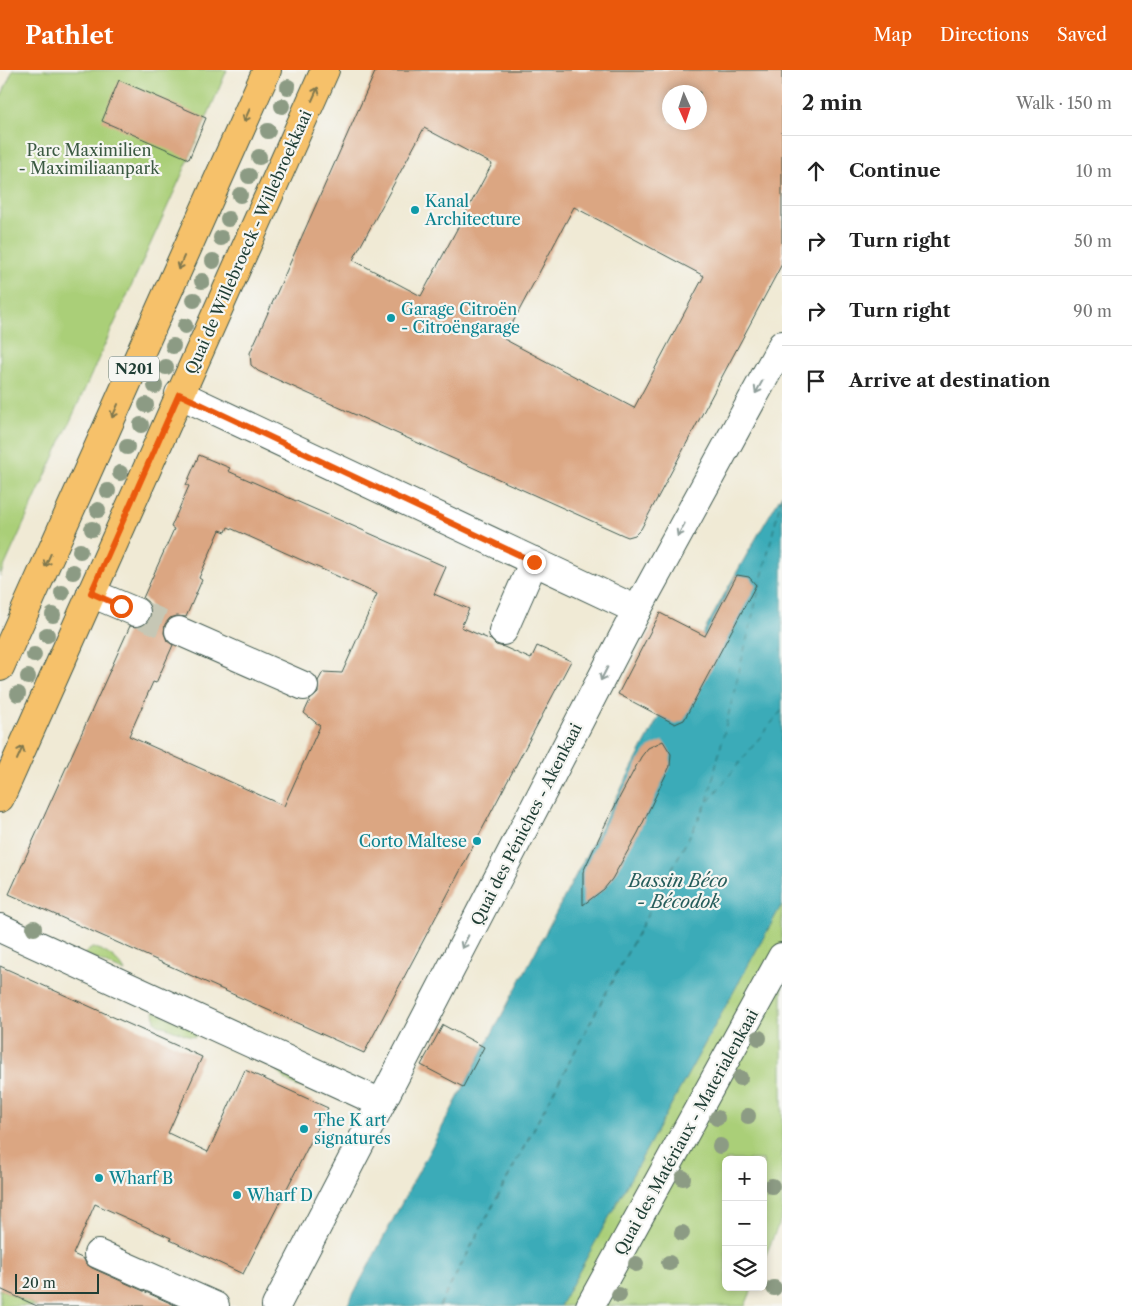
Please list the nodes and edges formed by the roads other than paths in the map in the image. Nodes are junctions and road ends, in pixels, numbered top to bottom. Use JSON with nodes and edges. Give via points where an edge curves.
{"nodes":[{"id":1,"x":267,"y":70,"type":"edge"},
{"id":2,"x":325,"y":70,"type":"edge"},
{"id":3,"x":782,"y":345,"type":"edge"},
{"id":4,"x":179,"y":394,"type":"junction"},
{"id":5,"x":534,"y":562,"type":"junction"},
{"id":6,"x":91,"y":593,"type":"junction"},
{"id":7,"x":637,"y":610,"type":"junction"},
{"id":8,"x":136,"y":612,"type":"tunnel mouth"},
{"id":9,"x":179,"y":631,"type":"tunnel mouth"},
{"id":10,"x":503,"y":631,"type":"dead end"},
{"id":11,"x":0,"y":668,"type":"edge"},
{"id":12,"x":304,"y":686,"type":"dead end"},
{"id":13,"x":0,"y":798,"type":"edge"},
{"id":14,"x":0,"y":928,"type":"edge"},
{"id":15,"x":782,"y":957,"type":"edge"},
{"id":16,"x":381,"y":1103,"type":"junction"},
{"id":17,"x":98,"y":1254,"type":"dead end"},
{"id":18,"x":215,"y":1306,"type":"edge"},
{"id":19,"x":276,"y":1306,"type":"edge"},
{"id":20,"x":590,"y":1306,"type":"edge"}],
"edges":[{"from":1,"to":11,"type":"main road","number":"N201","one_way":true},
{"from":4,"to":2,"type":"main road","name":"Quai de Willebroeck - Willebroekkaai","number":"N201","one_way":true},
{"from":3,"to":7,"type":"street","name":"Quai des Péniches - Akenkaai","one_way":true},
{"from":4,"to":5,"type":"street"},
{"from":4,"to":6,"type":"main road","name":"Quai de Willebroeck - Willebroekkaai","number":"N201"},
{"from":5,"to":7,"type":"street"},
{"from":5,"to":10,"type":"street"},
{"from":6,"to":8,"type":"street"},
{"from":13,"to":6,"type":"main road","name":"Quai de Willebroeck - Willebroekkaai","number":"N201","one_way":true},
{"from":7,"to":16,"type":"street","name":"Quai des Péniches - Akenkaai","one_way":true},
{"from":9,"to":12,"type":"street"},
{"from":14,"to":16,"type":"street"},
{"from":15,"to":20,"type":"street","name":"Quai des Matériaux - Materialenkaai"},
{"from":16,"to":19,"type":"street","name":"Quai des Péniches - Akenkaai"},
{"from":17,"to":18,"type":"street"}]}
